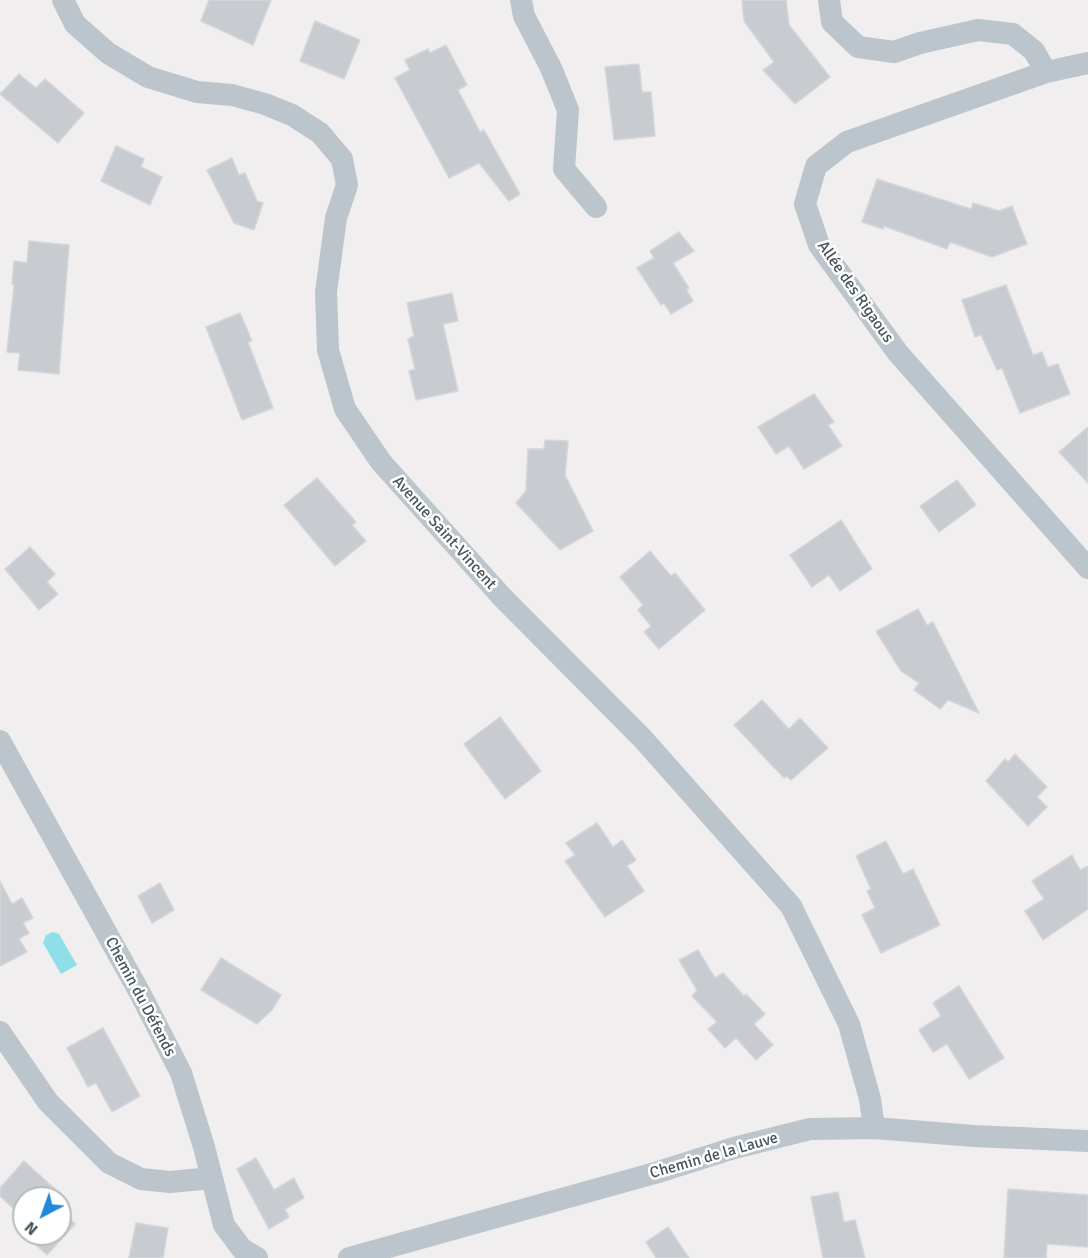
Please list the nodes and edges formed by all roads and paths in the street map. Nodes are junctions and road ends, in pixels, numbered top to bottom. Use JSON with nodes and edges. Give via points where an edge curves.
{"nodes":[{"id":1,"x":63,"y":0,"type":"edge"},
{"id":2,"x":520,"y":0,"type":"edge"},
{"id":3,"x":829,"y":0,"type":"edge"},
{"id":4,"x":1088,"y":63,"type":"edge"},
{"id":5,"x":1046,"y":72,"type":"junction"},
{"id":6,"x":596,"y":207,"type":"dead end"},
{"id":7,"x":1088,"y":568,"type":"edge"},
{"id":8,"x":0,"y":741,"type":"edge"},
{"id":9,"x":0,"y":1032,"type":"edge"},
{"id":10,"x":874,"y":1128,"type":"junction"},
{"id":11,"x":1088,"y":1141,"type":"edge"},
{"id":12,"x":212,"y":1178,"type":"junction"},
{"id":13,"x":257,"y":1258,"type":"edge"},
{"id":14,"x":349,"y":1258,"type":"edge"}],
"edges":[{"from":1,"to":10,"type":"street","name":"Avenue Saint-Vincent","via":[[75,24],[108,53],[148,78],[197,92],[232,95],[292,115],[320,133],[342,159],[347,185],[336,218],[326,292],[328,350],[345,409],[388,471],[502,597],[643,739],[791,906],[849,1024],[870,1098]]},
{"from":2,"to":6,"type":"street","via":[[568,110],[564,169]]},
{"from":3,"to":5,"type":"street","via":[[832,22],[858,47],[894,52],[978,30],[1013,34],[1034,51]]},
{"from":4,"to":5,"type":"street","name":"Allée des Rigaous"},
{"from":5,"to":7,"type":"street","name":"Allée des Rigaous","via":[[847,142],[816,166],[805,204],[819,245],[898,353]]},
{"from":8,"to":12,"type":"street","name":"Chemin du Défends","via":[[181,1073]]},
{"from":9,"to":12,"type":"street","via":[[48,1101],[109,1163],[141,1179],[170,1182]]},
{"from":10,"to":11,"type":"street","name":"Chemin de la Lauve"},
{"from":10,"to":14,"type":"street","name":"Chemin de la Lauve","via":[[810,1129]]},
{"from":12,"to":13,"type":"street","name":"Chemin du Défends","via":[[224,1225],[242,1249]]}]}
